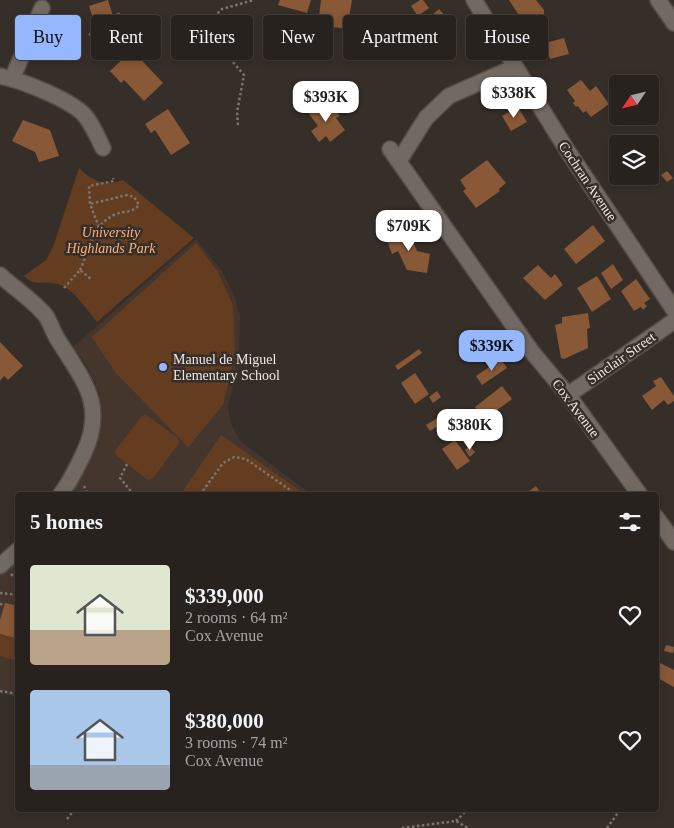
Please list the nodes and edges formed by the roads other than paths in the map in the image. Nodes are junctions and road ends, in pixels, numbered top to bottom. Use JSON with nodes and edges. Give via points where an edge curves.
{"nodes":[{"id":1,"x":474,"y":0,"type":"edge"},
{"id":2,"x":658,"y":0,"type":"edge"},
{"id":3,"x":42,"y":8,"type":"dead end"},
{"id":4,"x":674,"y":23,"type":"edge"},
{"id":5,"x":515,"y":66,"type":"junction"},
{"id":6,"x":6,"y":78,"type":"edge"},
{"id":7,"x":103,"y":148,"type":"dead end"},
{"id":8,"x":0,"y":275,"type":"edge"},
{"id":9,"x":674,"y":310,"type":"edge"},
{"id":10,"x":674,"y":321,"type":"edge"},
{"id":11,"x":568,"y":395,"type":"junction"},
{"id":12,"x":62,"y":492,"type":"edge"},
{"id":13,"x":638,"y":492,"type":"edge"},
{"id":14,"x":659,"y":522,"type":"edge"},
{"id":15,"x":674,"y":542,"type":"edge"},
{"id":16,"x":15,"y":553,"type":"edge"},
{"id":17,"x":0,"y":566,"type":"edge"}],
"edges":[{"from":1,"to":5,"type":"street","name":"Cochran Avenue"},
{"from":2,"to":4,"type":"street"},
{"from":3,"to":6,"type":"street"},
{"from":5,"to":9,"type":"street","name":"Cochran Avenue"},
{"from":5,"to":11,"type":"street","name":"Cox Avenue","via":[[449,96],[395,155],[532,352]]},
{"from":6,"to":7,"type":"street","via":[[53,95],[85,116]]},
{"from":8,"to":12,"type":"street","via":[[45,315],[84,379],[94,409],[91,438]]},
{"from":10,"to":11,"type":"street","name":"Sinclair Street"},
{"from":11,"to":13,"type":"street","name":"Cox Avenue"},
{"from":14,"to":15,"type":"street"},
{"from":16,"to":17,"type":"street"}]}
